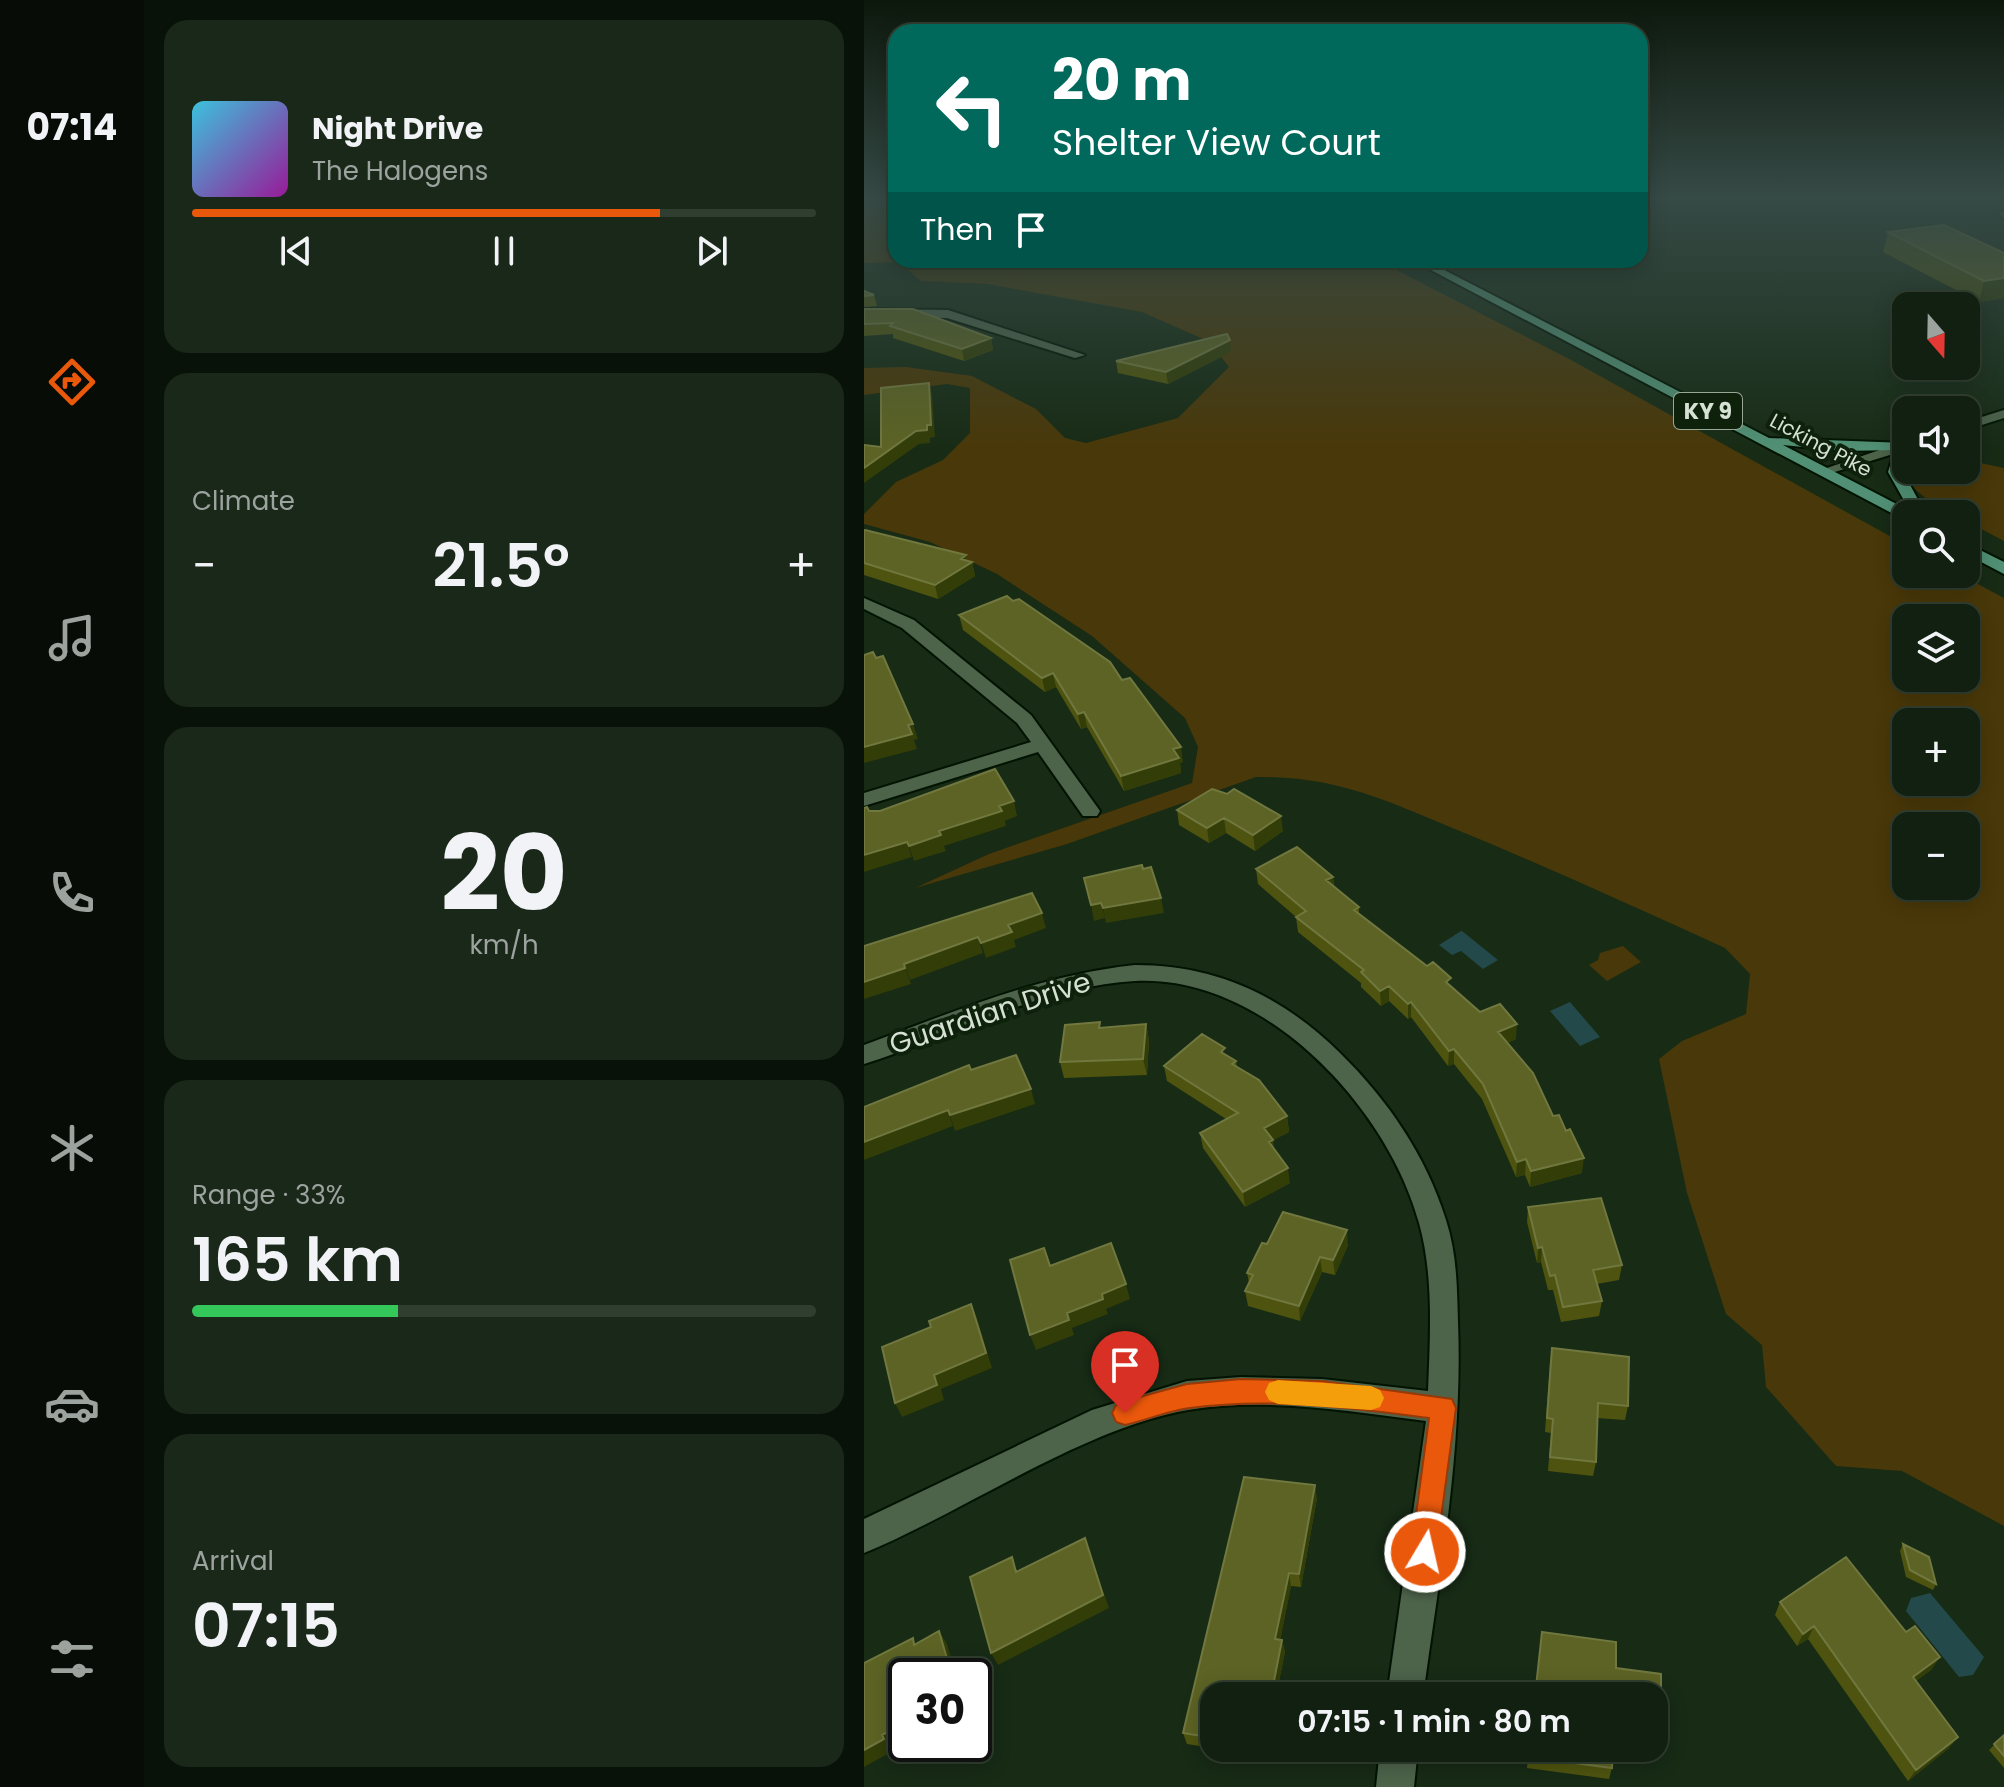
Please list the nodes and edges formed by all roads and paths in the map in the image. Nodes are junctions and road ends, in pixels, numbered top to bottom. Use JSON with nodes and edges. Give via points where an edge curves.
{"nodes":[{"id":1,"x":1458,"y":281,"type":"edge"},
{"id":2,"x":864,"y":313,"type":"edge"},
{"id":3,"x":1079,"y":355,"type":"dead end"},
{"id":4,"x":2004,"y":414,"type":"edge"},
{"id":5,"x":1980,"y":422,"type":"edge"},
{"id":6,"x":1762,"y":439,"type":"junction"},
{"id":7,"x":1892,"y":445,"type":"edge"},
{"id":8,"x":1892,"y":449,"type":"edge"},
{"id":9,"x":1825,"y":471,"type":"junction"},
{"id":10,"x":1902,"y":484,"type":"edge"},
{"id":11,"x":1915,"y":500,"type":"edge"},
{"id":12,"x":1892,"y":507,"type":"edge"},
{"id":13,"x":1980,"y":556,"type":"edge"},
{"id":14,"x":2004,"y":569,"type":"edge"},
{"id":15,"x":864,"y":603,"type":"edge"},
{"id":16,"x":1045,"y":744,"type":"junction"},
{"id":17,"x":864,"y":800,"type":"edge"},
{"id":18,"x":1090,"y":811,"type":"dead end"},
{"id":19,"x":864,"y":1055,"type":"edge"},
{"id":20,"x":1443,"y":1408,"type":"junction"},
{"id":21,"x":864,"y":1536,"type":"edge"},
{"id":22,"x":1407,"y":1682,"type":"edge"},
{"id":23,"x":1398,"y":1762,"type":"edge"},
{"id":24,"x":1395,"y":1787,"type":"edge"}],
"edges":[{"from":1,"to":6,"type":"main road","name":"Licking Pike","number":"KY 9"},
{"from":2,"to":3,"type":"street","via":[[948,314]]},
{"from":4,"to":5,"type":"street"},
{"from":6,"to":7,"type":"main road"},
{"from":6,"to":9,"type":"main road","name":"Licking Pike","number":"KY 9"},
{"from":8,"to":9,"type":"street"},
{"from":9,"to":12,"type":"main road","name":"Licking Pike","number":"KY 9"},
{"from":10,"to":11,"type":"main road"},
{"from":13,"to":14,"type":"main road"},
{"from":15,"to":16,"type":"street","via":[[908,624],[1024,719]]},
{"from":16,"to":17,"type":"street"},
{"from":16,"to":18,"type":"street"},
{"from":19,"to":20,"type":"street","name":"Guardian Drive","via":[[1087,978],[1183,975],[1259,999],[1344,1071],[1405,1154],[1440,1251],[1446,1348]]},
{"from":20,"to":21,"type":"street","via":[[1322,1393],[1187,1396],[1103,1421]]},
{"from":20,"to":22,"type":"street","name":"Guardian Drive"},
{"from":23,"to":24,"type":"street"}]}
